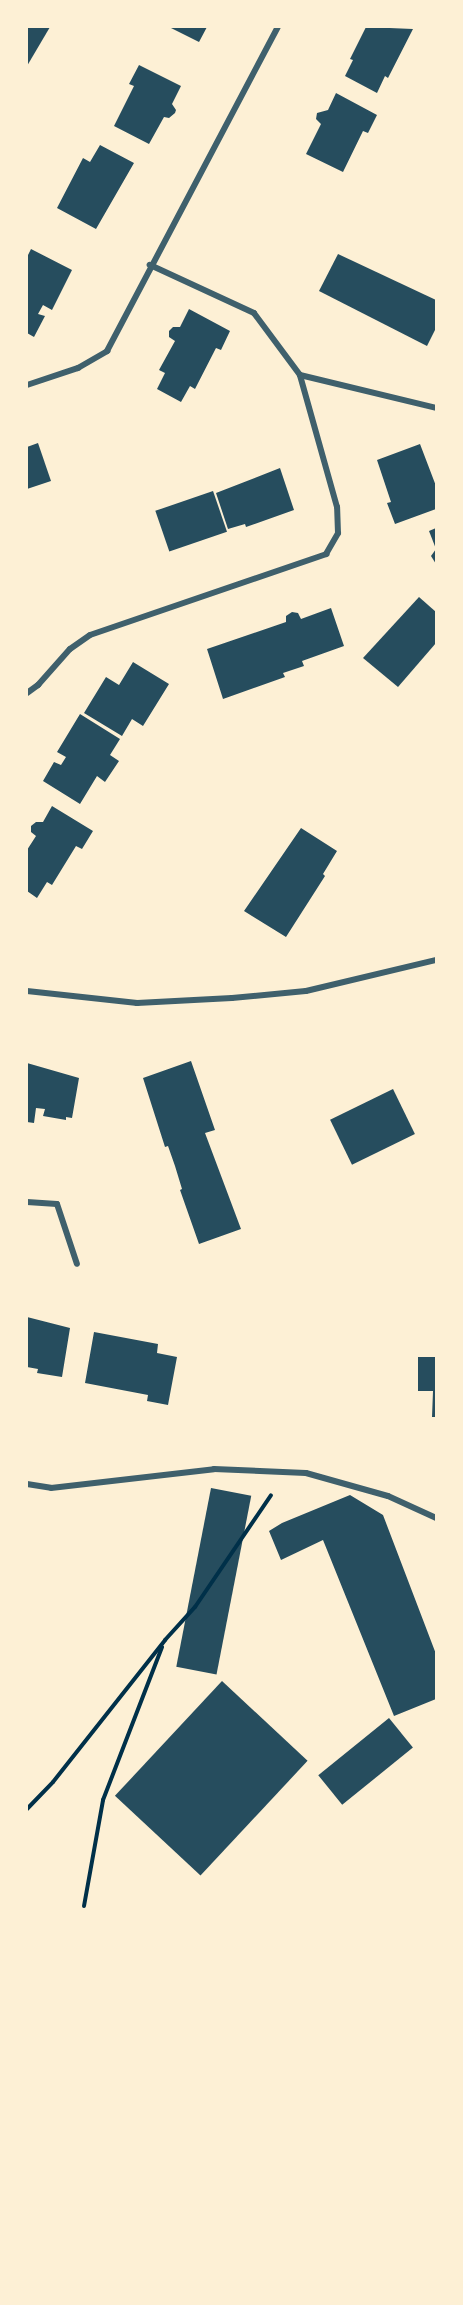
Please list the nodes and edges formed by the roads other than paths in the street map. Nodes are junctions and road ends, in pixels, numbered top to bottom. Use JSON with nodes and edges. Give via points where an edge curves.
{"nodes":[{"id":1,"x":278,"y":27,"type":"edge"},
{"id":2,"x":150,"y":265,"type":"junction"},
{"id":3,"x":300,"y":375,"type":"junction"},
{"id":4,"x":27,"y":385,"type":"edge"},
{"id":5,"x":436,"y":408,"type":"edge"},
{"id":6,"x":27,"y":693,"type":"edge"},
{"id":7,"x":436,"y":960,"type":"edge"},
{"id":8,"x":27,"y":991,"type":"edge"},
{"id":9,"x":27,"y":1202,"type":"edge"},
{"id":10,"x":77,"y":1264,"type":"dead end"},
{"id":11,"x":27,"y":1484,"type":"edge"},
{"id":12,"x":436,"y":1518,"type":"edge"}],
"edges":[{"from":1,"to":2,"type":"street"},
{"from":2,"to":3,"type":"street","via":[[254,313]]},
{"from":2,"to":4,"type":"street","via":[[106,351],[78,368]]},
{"from":3,"to":5,"type":"street"},
{"from":3,"to":6,"type":"street","via":[[337,507],[338,533],[326,554],[90,635],[70,649]]},
{"from":7,"to":8,"type":"street","via":[[306,991],[232,998],[137,1003]]},
{"from":9,"to":10,"type":"street","via":[[57,1204]]},
{"from":11,"to":12,"type":"street","via":[[51,1488],[214,1469],[306,1473],[388,1497]]}]}
